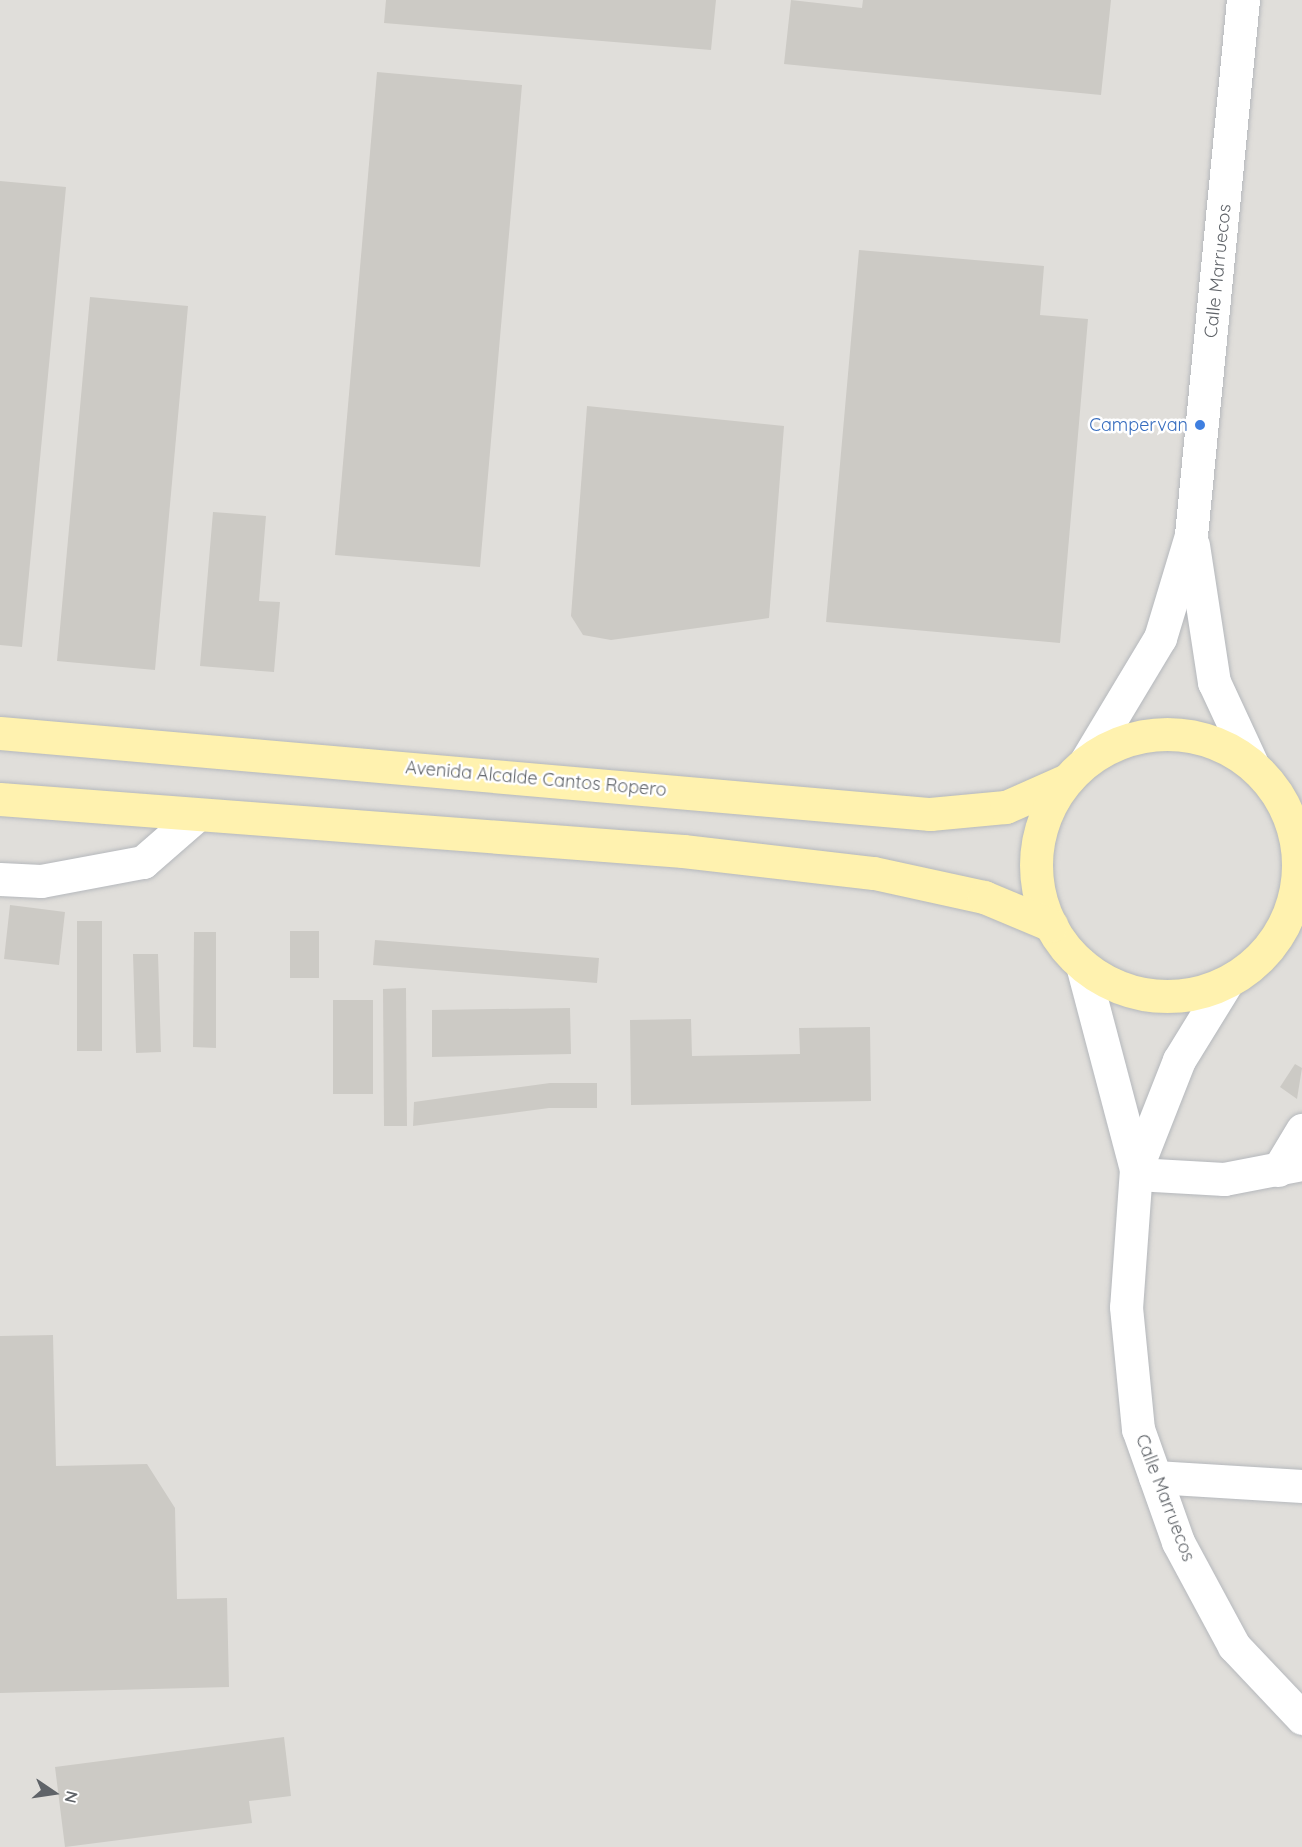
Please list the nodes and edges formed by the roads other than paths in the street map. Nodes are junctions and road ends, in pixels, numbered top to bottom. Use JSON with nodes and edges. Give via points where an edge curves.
{"nodes":[{"id":1,"x":1246,"y":2,"type":"edge"},
{"id":2,"x":1191,"y":535,"type":"junction"},
{"id":3,"x":0,"y":733,"type":"edge"},
{"id":4,"x":1252,"y":764,"type":"junction"},
{"id":5,"x":1077,"y":770,"type":"junction"},
{"id":6,"x":0,"y":799,"type":"edge"},
{"id":7,"x":1293,"y":808,"type":"edge"},
{"id":8,"x":196,"y":816,"type":"junction"},
{"id":9,"x":0,"y":879,"type":"edge"},
{"id":10,"x":1051,"y":925,"type":"junction"},
{"id":11,"x":1302,"y":930,"type":"edge"},
{"id":12,"x":1268,"y":950,"type":"junction"},
{"id":13,"x":1082,"y":966,"type":"junction"},
{"id":14,"x":1227,"y":982,"type":"junction"},
{"id":15,"x":1302,"y":1130,"type":"edge"},
{"id":16,"x":1290,"y":1167,"type":"edge"},
{"id":17,"x":1136,"y":1171,"type":"junction"},
{"id":18,"x":1155,"y":1477,"type":"junction"},
{"id":19,"x":1302,"y":1486,"type":"edge"},
{"id":20,"x":1302,"y":1718,"type":"edge"}],
"edges":[{"from":1,"to":2,"type":"street","name":"Calle Marruecos"},
{"from":2,"to":4,"type":"street","name":"Calle Marruecos","via":[[1214,682]]},
{"from":2,"to":5,"type":"street","name":"Calle Marruecos","via":[[1160,638]]},
{"from":3,"to":5,"type":"main road","name":"Avenida Alcalde Cantos Ropero","via":[[930,814],[1006,807]]},
{"from":4,"to":5,"type":"main road","name":"Avenida Alcalde Cantos Ropero","via":[[1214,741],[1170,732],[1125,740]]},
{"from":4,"to":7,"type":"main road"},
{"from":5,"to":10,"type":"main road","via":[[1047,812],[1037,850],[1038,888]]},
{"from":6,"to":8,"type":"main road"},
{"from":7,"to":12,"type":"main road","via":[[1298,880],[1288,917]]},
{"from":8,"to":9,"type":"street","via":[[143,862],[41,882]]},
{"from":8,"to":10,"type":"main road","via":[[683,851],[874,873],[984,897]]},
{"from":10,"to":13,"type":"main road"},
{"from":11,"to":12,"type":"main road"},
{"from":12,"to":14,"type":"main road"},
{"from":13,"to":14,"type":"main road","via":[[1115,986],[1152,996],[1191,994]]},
{"from":13,"to":17,"type":"street","name":"Calle Marruecos"},
{"from":14,"to":17,"type":"street","name":"Calle Marruecos","via":[[1179,1060]]},
{"from":15,"to":16,"type":"street"},
{"from":16,"to":17,"type":"street","via":[[1224,1179]]},
{"from":17,"to":18,"type":"street","name":"Calle Marruecos","via":[[1126,1307],[1138,1429]]},
{"from":18,"to":19,"type":"street"},
{"from":18,"to":20,"type":"street","name":"Calle Marruecos","via":[[1178,1542],[1234,1646]]}]}
